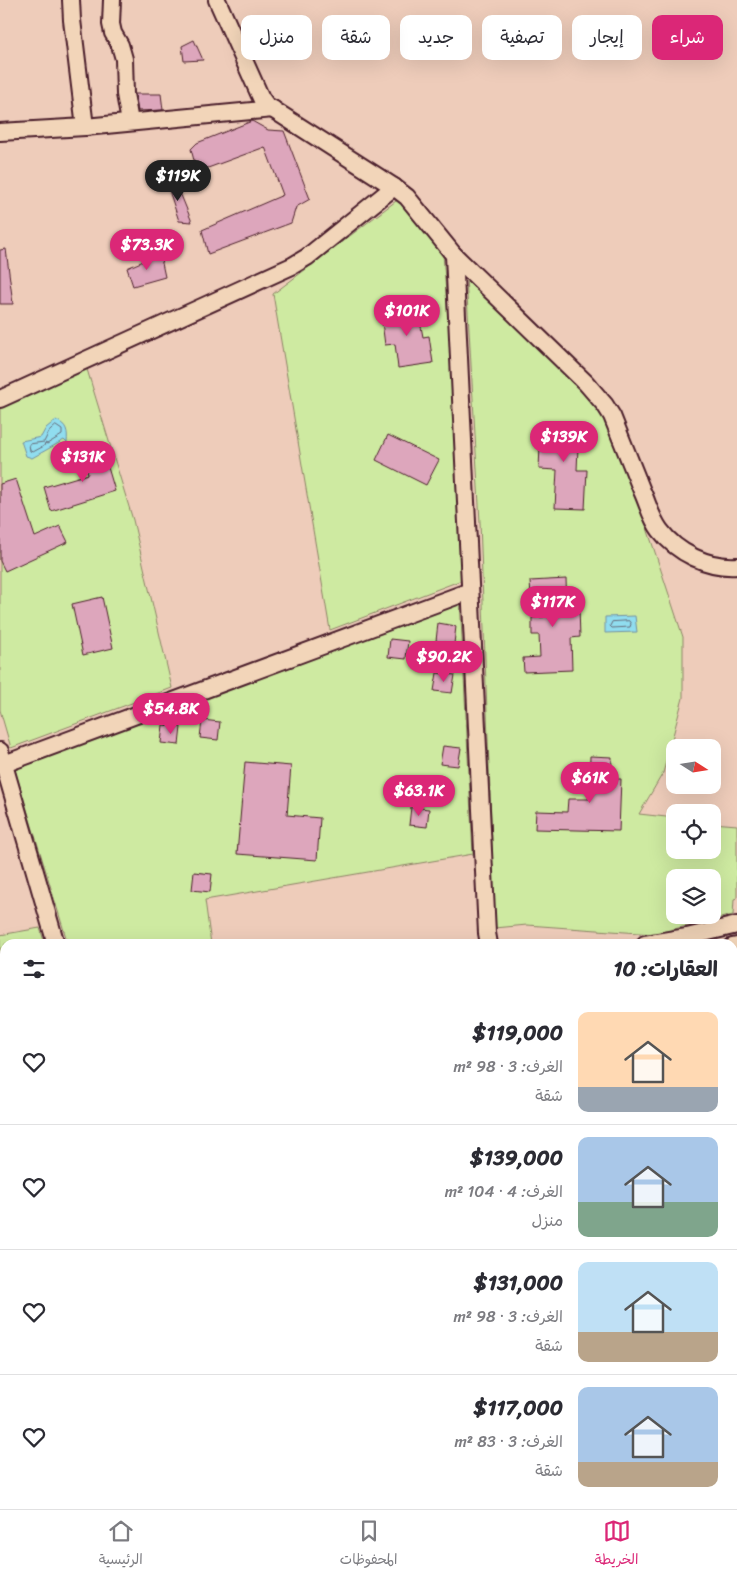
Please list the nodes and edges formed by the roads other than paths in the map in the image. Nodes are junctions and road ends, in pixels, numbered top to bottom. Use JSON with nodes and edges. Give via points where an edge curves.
{"nodes":[{"id":1,"x":72,"y":0,"type":"edge"},
{"id":2,"x":112,"y":0,"type":"edge"},
{"id":3,"x":218,"y":0,"type":"edge"},
{"id":4,"x":273,"y":109,"type":"junction"},
{"id":5,"x":130,"y":122,"type":"junction"},
{"id":6,"x":85,"y":127,"type":"junction"},
{"id":7,"x":0,"y":132,"type":"edge"},
{"id":8,"x":394,"y":187,"type":"junction"},
{"id":9,"x":454,"y":255,"type":"junction"},
{"id":10,"x":0,"y":399,"type":"edge"},
{"id":11,"x":737,"y":566,"type":"edge"},
{"id":12,"x":470,"y":591,"type":"junction"},
{"id":13,"x":2,"y":758,"type":"edge"},
{"id":14,"x":737,"y":925,"type":"edge"},
{"id":15,"x":55,"y":939,"type":"edge"},
{"id":16,"x":488,"y":939,"type":"edge"},
{"id":17,"x":675,"y":939,"type":"edge"}],
"edges":[{"from":1,"to":6,"type":"street"},
{"from":2,"to":5,"type":"street","via":[[113,32],[124,60]]},
{"from":3,"to":4,"type":"street","via":[[261,98]]},
{"from":4,"to":5,"type":"street"},
{"from":4,"to":8,"type":"street"},
{"from":5,"to":6,"type":"street"},
{"from":6,"to":7,"type":"street"},
{"from":8,"to":9,"type":"street","via":[[407,197]]},
{"from":8,"to":10,"type":"street","via":[[292,266]]},
{"from":9,"to":11,"type":"street","via":[[605,405],[652,517],[667,539],[708,564]]},
{"from":9,"to":12,"type":"street"},
{"from":12,"to":13,"type":"street"},
{"from":12,"to":16,"type":"street"},
{"from":13,"to":15,"type":"street"},
{"from":14,"to":17,"type":"street"}]}
